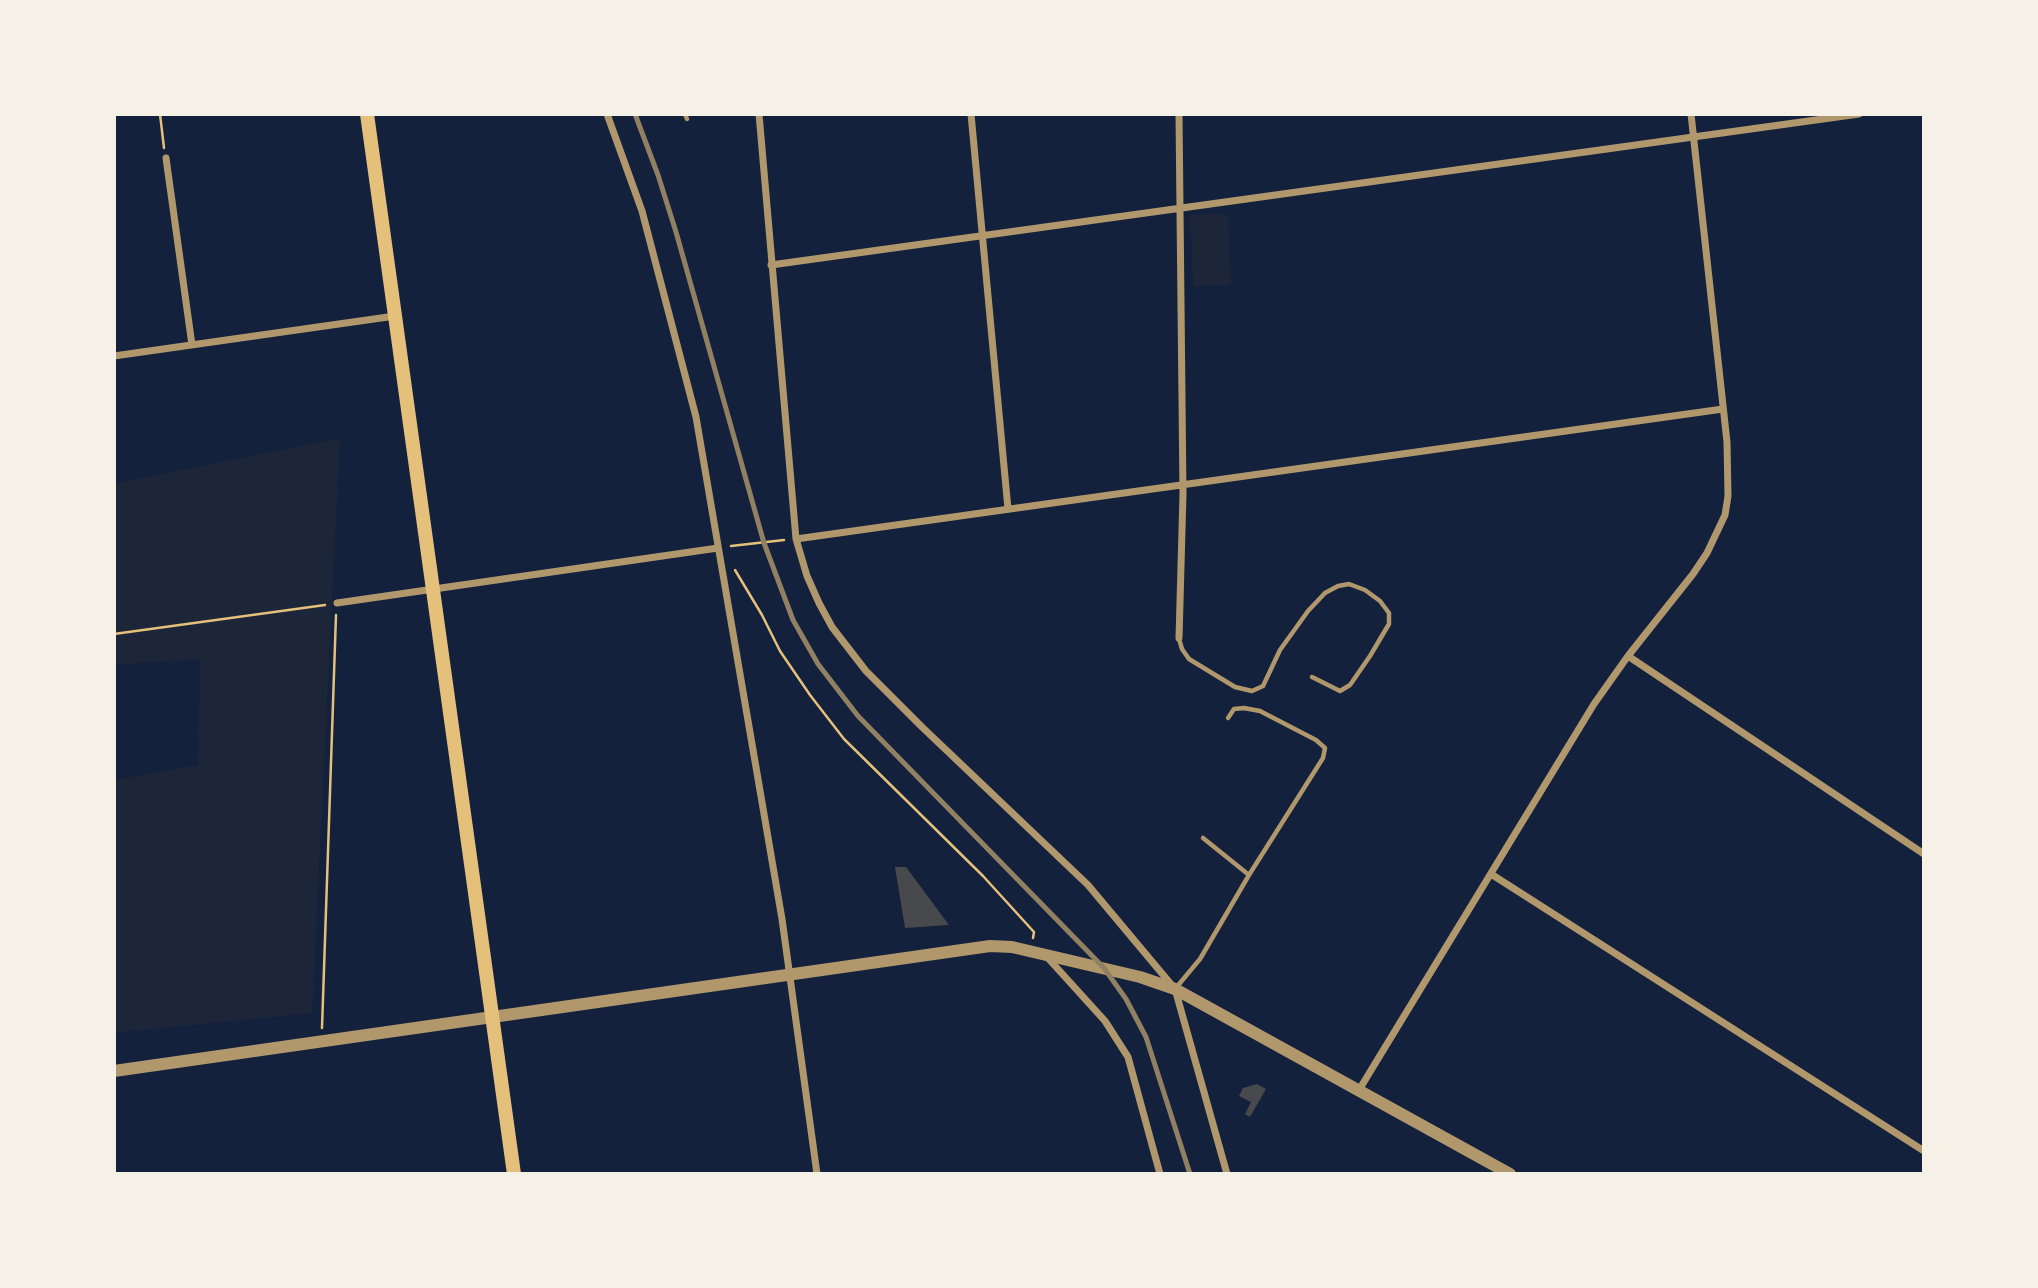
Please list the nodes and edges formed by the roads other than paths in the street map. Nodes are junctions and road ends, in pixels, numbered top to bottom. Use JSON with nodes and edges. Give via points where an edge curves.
{"nodes":[{"id":1,"x":367,"y":114,"type":"edge"},
{"id":2,"x":607,"y":114,"type":"edge"},
{"id":3,"x":759,"y":114,"type":"edge"},
{"id":4,"x":971,"y":114,"type":"edge"},
{"id":5,"x":1179,"y":114,"type":"edge"},
{"id":6,"x":1691,"y":114,"type":"edge"},
{"id":7,"x":1859,"y":114,"type":"edge"},
{"id":8,"x":1693,"y":137,"type":"junction"},
{"id":9,"x":166,"y":158,"type":"road end"},
{"id":10,"x":1179,"y":208,"type":"junction"},
{"id":11,"x":983,"y":236,"type":"junction"},
{"id":12,"x":771,"y":265,"type":"junction"},
{"id":13,"x":395,"y":316,"type":"junction"},
{"id":14,"x":192,"y":345,"type":"junction"},
{"id":15,"x":114,"y":356,"type":"edge"},
{"id":16,"x":1723,"y":409,"type":"junction"},
{"id":17,"x":1182,"y":484,"type":"junction"},
{"id":18,"x":1008,"y":509,"type":"junction"},
{"id":19,"x":796,"y":539,"type":"junction"},
{"id":20,"x":718,"y":548,"type":"junction"},
{"id":21,"x":433,"y":589,"type":"junction"},
{"id":22,"x":337,"y":603,"type":"road end"},
{"id":23,"x":1179,"y":638,"type":"joint"},
{"id":24,"x":1628,"y":656,"type":"junction"},
{"id":25,"x":1312,"y":677,"type":"dead end"},
{"id":26,"x":1228,"y":718,"type":"dead end"},
{"id":27,"x":1203,"y":838,"type":"dead end"},
{"id":28,"x":1924,"y":854,"type":"edge"},
{"id":29,"x":1249,"y":874,"type":"junction"},
{"id":30,"x":1491,"y":874,"type":"junction"},
{"id":31,"x":1043,"y":953,"type":"junction"},
{"id":32,"x":789,"y":975,"type":"junction"},
{"id":33,"x":1175,"y":989,"type":"junction"},
{"id":34,"x":492,"y":1017,"type":"junction"},
{"id":35,"x":114,"y":1071,"type":"edge"},
{"id":36,"x":1359,"y":1090,"type":"junction"},
{"id":37,"x":1924,"y":1151,"type":"edge"},
{"id":38,"x":514,"y":1174,"type":"edge"},
{"id":39,"x":817,"y":1174,"type":"edge"},
{"id":40,"x":1159,"y":1174,"type":"edge"},
{"id":41,"x":1227,"y":1174,"type":"edge"},
{"id":42,"x":1510,"y":1174,"type":"edge"}],
"edges":[{"from":1,"to":13,"type":"main road"},
{"from":2,"to":20,"type":"street","via":[[642,211],[696,417]]},
{"from":3,"to":12,"type":"street"},
{"from":4,"to":11,"type":"street"},
{"from":5,"to":10,"type":"street"},
{"from":6,"to":8,"type":"street"},
{"from":7,"to":8,"type":"street"},
{"from":8,"to":10,"type":"street"},
{"from":8,"to":16,"type":"street"},
{"from":9,"to":14,"type":"street"},
{"from":10,"to":11,"type":"street"},
{"from":10,"to":17,"type":"street"},
{"from":11,"to":12,"type":"street"},
{"from":11,"to":18,"type":"street"},
{"from":12,"to":19,"type":"street"},
{"from":13,"to":14,"type":"street"},
{"from":13,"to":21,"type":"main road"},
{"from":14,"to":15,"type":"street"},
{"from":16,"to":17,"type":"street"},
{"from":16,"to":24,"type":"street","via":[[1729,483],[1721,525],[1693,574]]},
{"from":17,"to":18,"type":"street"},
{"from":17,"to":23,"type":"street"},
{"from":18,"to":19,"type":"street"},
{"from":19,"to":33,"type":"street","via":[[819,603],[854,656],[914,720],[1079,876]]},
{"from":20,"to":21,"type":"street"},
{"from":20,"to":32,"type":"street"},
{"from":21,"to":22,"type":"street"},
{"from":21,"to":34,"type":"main road"},
{"from":23,"to":25,"type":"lane","via":[[1189,659],[1235,687],[1252,691],[1264,686],[1280,650],[1325,593],[1349,584],[1380,601],[1389,613],[1389,624],[1350,685],[1340,691]]},
{"from":24,"to":28,"type":"street"},
{"from":24,"to":30,"type":"street"},
{"from":26,"to":29,"type":"lane","via":[[1234,709],[1260,711],[1325,748]]},
{"from":27,"to":29,"type":"lane"},
{"from":29,"to":33,"type":"lane","via":[[1200,959]]},
{"from":30,"to":36,"type":"street"},
{"from":30,"to":37,"type":"street"},
{"from":31,"to":32,"type":"street","via":[[990,946]]},
{"from":31,"to":33,"type":"street"},
{"from":31,"to":40,"type":"street","via":[[1105,1021],[1128,1057]]},
{"from":32,"to":34,"type":"street"},
{"from":32,"to":39,"type":"street"},
{"from":33,"to":36,"type":"street"},
{"from":33,"to":41,"type":"street"},
{"from":34,"to":35,"type":"street"},
{"from":34,"to":38,"type":"main road"},
{"from":36,"to":42,"type":"street"}]}
